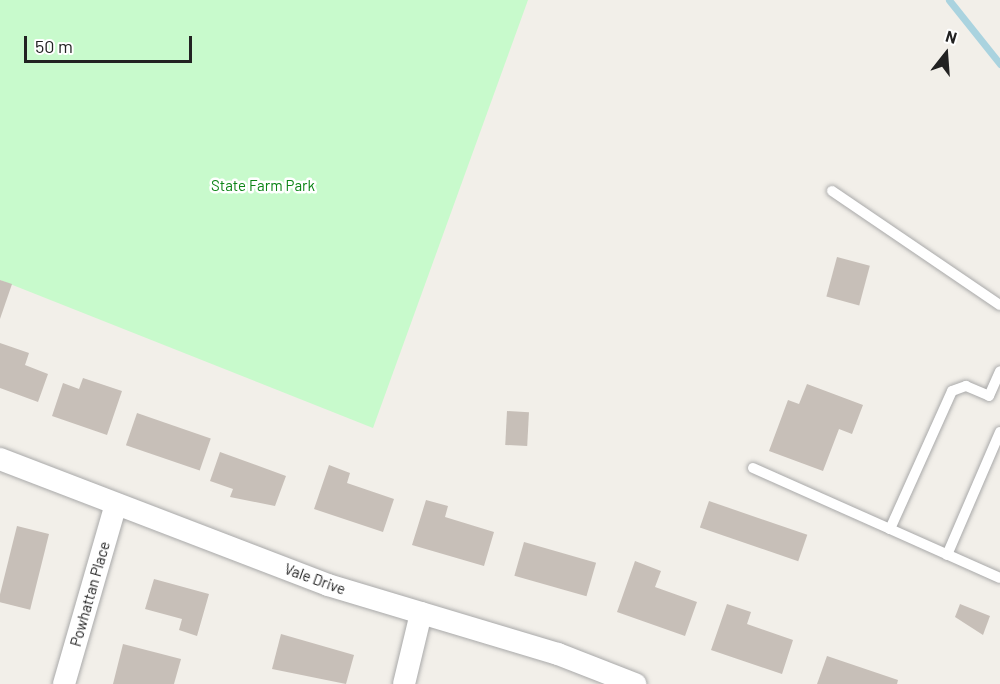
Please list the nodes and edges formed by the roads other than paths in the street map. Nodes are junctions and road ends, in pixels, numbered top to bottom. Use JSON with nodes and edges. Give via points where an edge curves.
{"nodes":[{"id":1,"x":832,"y":191,"type":"dead end"},
{"id":2,"x":1000,"y":305,"type":"edge"},
{"id":3,"x":1000,"y":371,"type":"edge"},
{"id":4,"x":989,"y":396,"type":"junction"},
{"id":5,"x":1000,"y":400,"type":"edge"},
{"id":6,"x":1000,"y":432,"type":"edge"},
{"id":7,"x":0,"y":459,"type":"edge"},
{"id":8,"x":753,"y":468,"type":"dead end"},
{"id":9,"x":117,"y":504,"type":"junction"},
{"id":10,"x":890,"y":529,"type":"junction"},
{"id":11,"x":947,"y":555,"type":"junction"},
{"id":12,"x":1000,"y":578,"type":"edge"},
{"id":13,"x":421,"y":613,"type":"junction"},
{"id":14,"x":64,"y":684,"type":"edge"},
{"id":15,"x":404,"y":684,"type":"edge"},
{"id":16,"x":635,"y":684,"type":"edge"}],
"edges":[{"from":1,"to":2,"type":"lane"},
{"from":3,"to":4,"type":"lane"},
{"from":4,"to":5,"type":"lane"},
{"from":4,"to":10,"type":"lane","via":[[966,386],[952,392]]},
{"from":6,"to":11,"type":"lane"},
{"from":7,"to":9,"type":"street","name":"Vale Drive"},
{"from":8,"to":10,"type":"lane"},
{"from":9,"to":13,"type":"street","name":"Vale Drive","via":[[328,585]]},
{"from":9,"to":14,"type":"street","name":"Powhattan Place"},
{"from":10,"to":11,"type":"lane"},
{"from":11,"to":12,"type":"lane"},
{"from":13,"to":15,"type":"street"},
{"from":13,"to":16,"type":"street","name":"Vale Drive"}]}
